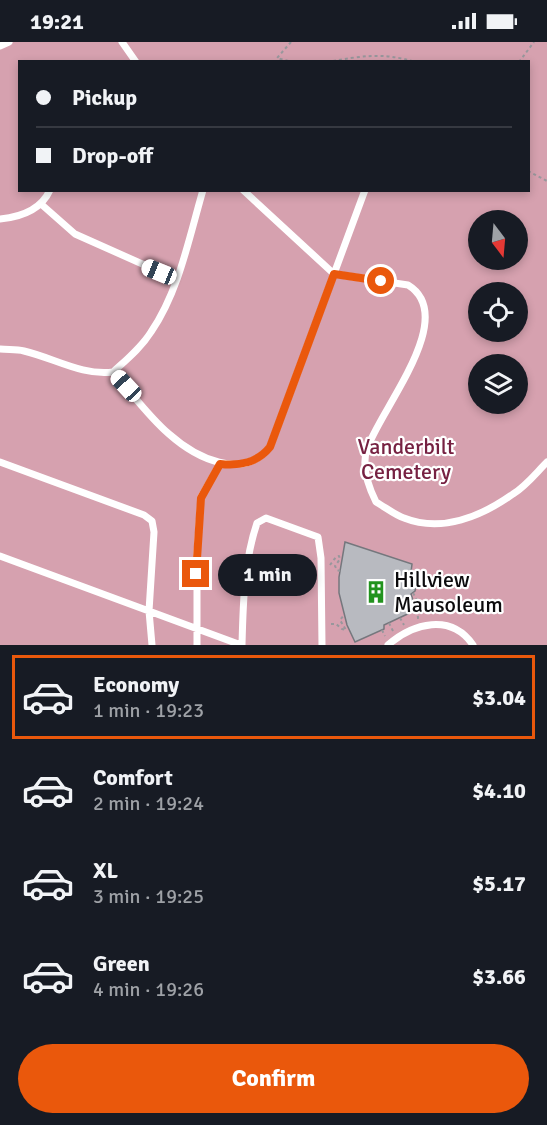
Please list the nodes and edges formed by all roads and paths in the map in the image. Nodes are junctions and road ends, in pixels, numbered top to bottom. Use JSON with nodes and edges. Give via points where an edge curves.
{"nodes":[{"id":1,"x":9,"y":42,"type":"edge"},
{"id":2,"x":122,"y":42,"type":"edge"},
{"id":3,"x":291,"y":42,"type":"edge"},
{"id":4,"x":534,"y":42,"type":"edge"},
{"id":5,"x":0,"y":46,"type":"edge"},
{"id":6,"x":135,"y":60,"type":"edge"},
{"id":7,"x":285,"y":60,"type":"edge"},
{"id":8,"x":338,"y":60,"type":"edge"},
{"id":9,"x":410,"y":60,"type":"edge"},
{"id":10,"x":521,"y":60,"type":"edge"},
{"id":11,"x":530,"y":172,"type":"edge"},
{"id":12,"x":547,"y":181,"type":"edge"},
{"id":13,"x":49,"y":192,"type":"edge"},
{"id":14,"x":202,"y":192,"type":"edge"},
{"id":15,"x":245,"y":192,"type":"edge"},
{"id":16,"x":364,"y":192,"type":"edge"},
{"id":17,"x":41,"y":204,"type":"junction"},
{"id":18,"x":0,"y":219,"type":"edge"},
{"id":19,"x":334,"y":274,"type":"junction"},
{"id":20,"x":176,"y":279,"type":"junction"},
{"id":21,"x":0,"y":349,"type":"edge"},
{"id":22,"x":113,"y":372,"type":"junction"},
{"id":23,"x":0,"y":462,"type":"edge"},
{"id":24,"x":547,"y":462,"type":"edge"},
{"id":25,"x":220,"y":464,"type":"junction"},
{"id":26,"x":0,"y":556,"type":"edge"},
{"id":27,"x":331,"y":565,"type":"dead end"},
{"id":28,"x":340,"y":571,"type":"dead end"},
{"id":29,"x":413,"y":593,"type":"dead end"},
{"id":30,"x":150,"y":611,"type":"junction"},
{"id":31,"x":344,"y":615,"type":"dead end"},
{"id":32,"x":400,"y":618,"type":"dead end"},
{"id":33,"x":418,"y":619,"type":"dead end"},
{"id":34,"x":389,"y":623,"type":"dead end"},
{"id":35,"x":336,"y":624,"type":"dead end"},
{"id":36,"x":404,"y":625,"type":"dead end"},
{"id":37,"x":196,"y":630,"type":"junction"},
{"id":38,"x":382,"y":630,"type":"dead end"},
{"id":39,"x":393,"y":631,"type":"dead end"},
{"id":40,"x":385,"y":636,"type":"dead end"},
{"id":41,"x":152,"y":645,"type":"edge"},
{"id":42,"x":197,"y":645,"type":"edge"},
{"id":43,"x":242,"y":645,"type":"edge"},
{"id":44,"x":322,"y":645,"type":"edge"},
{"id":45,"x":388,"y":645,"type":"edge"},
{"id":46,"x":473,"y":645,"type":"edge"}],
"edges":[{"from":1,"to":5,"type":"lane"},
{"from":2,"to":6,"type":"lane"},
{"from":3,"to":7,"type":"path","via":[[278,58]]},
{"from":4,"to":10,"type":"path"},
{"from":8,"to":9,"type":"path","via":[[373,54]]},
{"from":11,"to":12,"type":"path"},
{"from":13,"to":17,"type":"lane"},
{"from":14,"to":20,"type":"lane"},
{"from":15,"to":19,"type":"lane"},
{"from":16,"to":19,"type":"lane"},
{"from":17,"to":18,"type":"lane","via":[[26,213]]},
{"from":17,"to":20,"type":"lane","via":[[75,234]]},
{"from":19,"to":24,"type":"lane","via":[[408,285],[422,298],[424,327],[414,362],[367,448],[366,476],[376,502],[404,518],[437,525],[455,521],[514,494]]},
{"from":19,"to":25,"type":"lane","via":[[270,447],[252,462]]},
{"from":20,"to":22,"type":"lane","via":[[150,334]]},
{"from":21,"to":22,"type":"lane","via":[[22,351],[81,370]]},
{"from":22,"to":25,"type":"lane","via":[[171,436]]},
{"from":23,"to":30,"type":"lane","via":[[149,518],[154,532]]},
{"from":25,"to":37,"type":"lane","via":[[201,498]]},
{"from":26,"to":30,"type":"lane"},
{"from":27,"to":28,"type":"path","via":[[339,556],[335,566]]},
{"from":29,"to":33,"type":"path"},
{"from":30,"to":37,"type":"lane"},
{"from":30,"to":41,"type":"lane"},
{"from":31,"to":35,"type":"path","via":[[340,620],[346,630]]},
{"from":32,"to":36,"type":"path"},
{"from":34,"to":39,"type":"path"},
{"from":37,"to":42,"type":"lane"},
{"from":37,"to":43,"type":"lane"},
{"from":38,"to":40,"type":"path"},
{"from":43,"to":44,"type":"lane","via":[[250,552],[257,524],[266,518],[318,537]]},
{"from":45,"to":46,"type":"lane","via":[[406,632],[433,624],[452,626]]}]}
